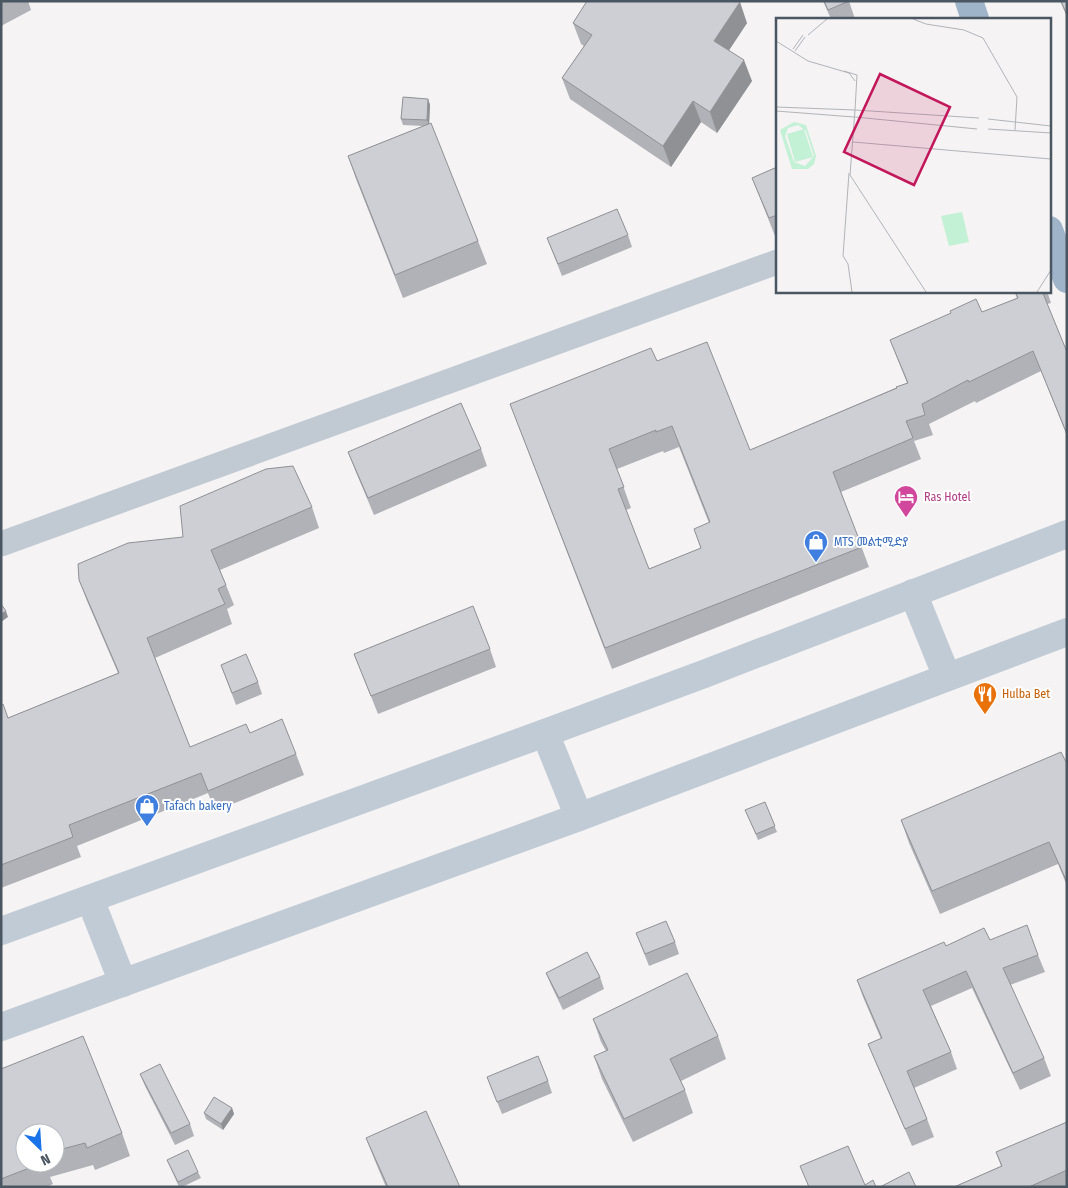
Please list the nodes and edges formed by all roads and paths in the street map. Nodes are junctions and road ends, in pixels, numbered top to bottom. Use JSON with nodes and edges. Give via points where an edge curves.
{"nodes":[{"id":1,"x":969,"y":1,"type":"edge"},
{"id":2,"x":975,"y":18,"type":"edge"},
{"id":3,"x":1050,"y":233,"type":"edge"},
{"id":4,"x":776,"y":262,"type":"edge"},
{"id":5,"x":1067,"y":279,"type":"edge"},
{"id":6,"x":1067,"y":534,"type":"edge"},
{"id":7,"x":1,"y":544,"type":"edge"},
{"id":8,"x":913,"y":593,"type":"junction"},
{"id":9,"x":1067,"y":632,"type":"edge"},
{"id":10,"x":946,"y":677,"type":"junction"},
{"id":11,"x":545,"y":734,"type":"junction"},
{"id":12,"x":579,"y":817,"type":"junction"},
{"id":13,"x":90,"y":898,"type":"junction"},
{"id":14,"x":1,"y":931,"type":"edge"},
{"id":15,"x":123,"y":983,"type":"junction"},
{"id":16,"x":1,"y":1027,"type":"edge"}],
"edges":[{"from":1,"to":2,"type":"highway"},
{"from":3,"to":5,"type":"highway"},
{"from":4,"to":7,"type":"street"},
{"from":6,"to":8,"type":"main road"},
{"from":8,"to":10,"type":"main road"},
{"from":8,"to":11,"type":"main road"},
{"from":9,"to":10,"type":"main road"},
{"from":10,"to":12,"type":"main road"},
{"from":11,"to":12,"type":"main road"},
{"from":11,"to":13,"type":"main road"},
{"from":12,"to":15,"type":"main road"},
{"from":13,"to":14,"type":"main road"},
{"from":13,"to":15,"type":"main road"},
{"from":15,"to":16,"type":"main road"}]}
